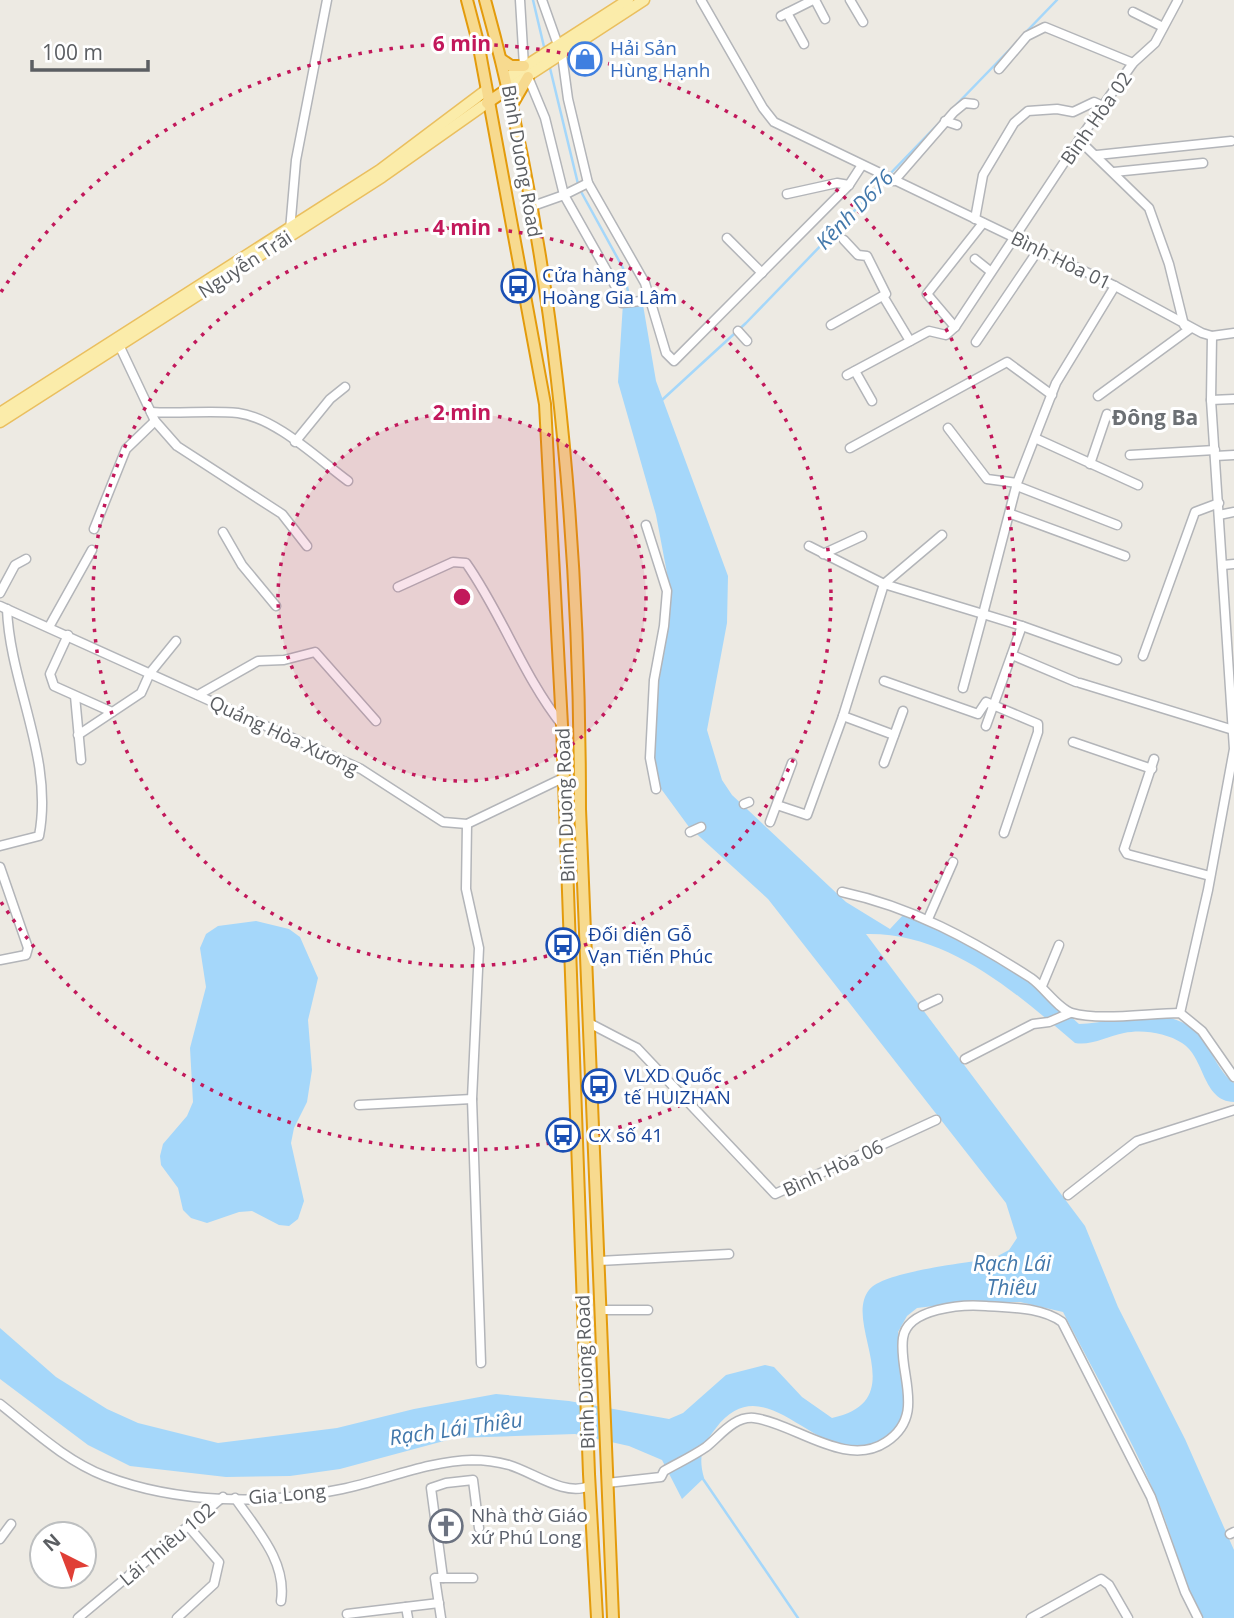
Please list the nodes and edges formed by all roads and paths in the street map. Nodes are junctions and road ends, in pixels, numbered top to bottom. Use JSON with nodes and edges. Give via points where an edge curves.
{"nodes":[{"id":1,"x":327,"y":0,"type":"edge"},
{"id":2,"x":467,"y":0,"type":"edge"},
{"id":3,"x":485,"y":0,"type":"edge"},
{"id":4,"x":520,"y":0,"type":"edge"},
{"id":5,"x":542,"y":0,"type":"edge"},
{"id":6,"x":628,"y":0,"type":"edge"},
{"id":7,"x":644,"y":0,"type":"edge"},
{"id":8,"x":701,"y":0,"type":"edge"},
{"id":9,"x":814,"y":0,"type":"edge"},
{"id":10,"x":850,"y":0,"type":"edge"},
{"id":11,"x":1178,"y":0,"type":"edge"},
{"id":12,"x":1133,"y":12,"type":"dead end"},
{"id":13,"x":825,"y":19,"type":"dead end"},
{"id":14,"x":863,"y":22,"type":"dead end"},
{"id":15,"x":1163,"y":27,"type":"junction"},
{"id":16,"x":804,"y":44,"type":"dead end"},
{"id":17,"x":560,"y":50,"type":"junction"},
{"id":18,"x":502,"y":60,"type":"junction"},
{"id":19,"x":1133,"y":63,"type":"junction"},
{"id":20,"x":999,"y":69,"type":"dead end"},
{"id":21,"x":526,"y":72,"type":"junction"},
{"id":22,"x":508,"y":83,"type":"junction"},
{"id":23,"x":486,"y":97,"type":"junction"},
{"id":24,"x":974,"y":104,"type":"dead end"},
{"id":25,"x":512,"y":106,"type":"junction"},
{"id":26,"x":1103,"y":106,"type":"junction"},
{"id":27,"x":945,"y":121,"type":"junction"},
{"id":28,"x":957,"y":125,"type":"dead end"},
{"id":29,"x":1079,"y":140,"type":"junction"},
{"id":30,"x":1231,"y":141,"type":"dead end"},
{"id":31,"x":1097,"y":155,"type":"junction"},
{"id":32,"x":1203,"y":163,"type":"dead end"},
{"id":33,"x":865,"y":166,"type":"junction"},
{"id":34,"x":1114,"y":172,"type":"junction"},
{"id":35,"x":891,"y":179,"type":"junction"},
{"id":36,"x":588,"y":183,"type":"junction"},
{"id":37,"x":849,"y":185,"type":"junction"},
{"id":38,"x":787,"y":194,"type":"dead end"},
{"id":39,"x":564,"y":195,"type":"junction"},
{"id":40,"x":530,"y":207,"type":"junction"},
{"id":41,"x":979,"y":221,"type":"junction"},
{"id":42,"x":290,"y":231,"type":"junction"},
{"id":43,"x":727,"y":238,"type":"dead end"},
{"id":44,"x":1015,"y":238,"type":"junction"},
{"id":45,"x":844,"y":240,"type":"dead end"},
{"id":46,"x":1039,"y":249,"type":"junction"},
{"id":47,"x":975,"y":259,"type":"dead end"},
{"id":48,"x":990,"y":271,"type":"junction"},
{"id":49,"x":762,"y":273,"type":"junction"},
{"id":50,"x":1115,"y":286,"type":"junction"},
{"id":51,"x":883,"y":296,"type":"junction"},
{"id":52,"x":651,"y":300,"type":"junction"},
{"id":53,"x":169,"y":309,"type":"junction"},
{"id":54,"x":831,"y":325,"type":"dead end"},
{"id":55,"x":954,"y":327,"type":"junction"},
{"id":56,"x":1188,"y":327,"type":"junction"},
{"id":57,"x":738,"y":331,"type":"dead end"},
{"id":58,"x":1234,"y":333,"type":"edge"},
{"id":59,"x":1212,"y":336,"type":"junction"},
{"id":60,"x":747,"y":341,"type":"dead end"},
{"id":61,"x":910,"y":341,"type":"junction"},
{"id":62,"x":976,"y":342,"type":"dead end"},
{"id":63,"x":120,"y":346,"type":"junction"},
{"id":64,"x":345,"y":387,"type":"dead end"},
{"id":65,"x":1052,"y":395,"type":"junction"},
{"id":66,"x":1097,"y":396,"type":"dead end"},
{"id":67,"x":1234,"y":399,"type":"edge"},
{"id":68,"x":1211,"y":400,"type":"junction"},
{"id":69,"x":872,"y":401,"type":"dead end"},
{"id":70,"x":0,"y":413,"type":"edge"},
{"id":71,"x":1107,"y":414,"type":"dead end"},
{"id":72,"x":153,"y":416,"type":"junction"},
{"id":73,"x":0,"y":422,"type":"edge"},
{"id":74,"x":948,"y":428,"type":"dead end"},
{"id":75,"x":1037,"y":439,"type":"junction"},
{"id":76,"x":295,"y":442,"type":"junction"},
{"id":77,"x":850,"y":448,"type":"dead end"},
{"id":78,"x":1215,"y":453,"type":"junction"},
{"id":79,"x":1234,"y":455,"type":"edge"},
{"id":80,"x":1129,"y":456,"type":"dead end"},
{"id":81,"x":1090,"y":464,"type":"junction"},
{"id":82,"x":348,"y":481,"type":"dead end"},
{"id":83,"x":1017,"y":484,"type":"junction"},
{"id":84,"x":1138,"y":485,"type":"dead end"},
{"id":85,"x":1219,"y":503,"type":"junction"},
{"id":86,"x":1234,"y":512,"type":"edge"},
{"id":87,"x":1011,"y":514,"type":"junction"},
{"id":88,"x":1219,"y":515,"type":"junction"},
{"id":89,"x":1117,"y":525,"type":"dead end"},
{"id":90,"x":646,"y":526,"type":"dead end"},
{"id":91,"x":94,"y":529,"type":"dead end"},
{"id":92,"x":223,"y":532,"type":"dead end"},
{"id":93,"x":942,"y":535,"type":"dead end"},
{"id":94,"x":862,"y":536,"type":"dead end"},
{"id":95,"x":307,"y":546,"type":"dead end"},
{"id":96,"x":809,"y":546,"type":"dead end"},
{"id":97,"x":92,"y":550,"type":"dead end"},
{"id":98,"x":823,"y":554,"type":"junction"},
{"id":99,"x":1125,"y":556,"type":"dead end"},
{"id":100,"x":26,"y":559,"type":"dead end"},
{"id":101,"x":1234,"y":564,"type":"edge"},
{"id":102,"x":1223,"y":565,"type":"junction"},
{"id":103,"x":884,"y":584,"type":"junction"},
{"id":104,"x":398,"y":587,"type":"dead end"},
{"id":105,"x":0,"y":593,"type":"edge"},
{"id":106,"x":276,"y":606,"type":"dead end"},
{"id":107,"x":3,"y":607,"type":"edge"},
{"id":108,"x":983,"y":614,"type":"junction"},
{"id":109,"x":1230,"y":614,"type":"edge"},
{"id":110,"x":1022,"y":626,"type":"junction"},
{"id":111,"x":48,"y":627,"type":"junction"},
{"id":112,"x":68,"y":635,"type":"junction"},
{"id":113,"x":176,"y":641,"type":"dead end"},
{"id":114,"x":1012,"y":655,"type":"junction"},
{"id":115,"x":1143,"y":656,"type":"dead end"},
{"id":116,"x":1117,"y":660,"type":"dead end"},
{"id":117,"x":150,"y":673,"type":"junction"},
{"id":118,"x":884,"y":681,"type":"dead end"},
{"id":119,"x":963,"y":688,"type":"dead end"},
{"id":120,"x":198,"y":695,"type":"junction"},
{"id":121,"x":75,"y":696,"type":"junction"},
{"id":122,"x":994,"y":705,"type":"junction"},
{"id":123,"x":1233,"y":709,"type":"edge"},
{"id":124,"x":903,"y":711,"type":"dead end"},
{"id":125,"x":111,"y":712,"type":"junction"},
{"id":126,"x":844,"y":716,"type":"junction"},
{"id":127,"x":376,"y":721,"type":"dead end"},
{"id":128,"x":562,"y":725,"type":"junction"},
{"id":129,"x":580,"y":725,"type":"junction"},
{"id":130,"x":986,"y":726,"type":"dead end"},
{"id":131,"x":1233,"y":730,"type":"edge"},
{"id":132,"x":78,"y":734,"type":"junction"},
{"id":133,"x":894,"y":735,"type":"junction"},
{"id":134,"x":1073,"y":742,"type":"dead end"},
{"id":135,"x":81,"y":760,"type":"dead end"},
{"id":136,"x":792,"y":763,"type":"dead end"},
{"id":137,"x":884,"y":763,"type":"dead end"},
{"id":138,"x":563,"y":778,"type":"junction"},
{"id":139,"x":656,"y":789,"type":"dead end"},
{"id":140,"x":777,"y":805,"type":"junction"},
{"id":141,"x":770,"y":822,"type":"dead end"},
{"id":142,"x":467,"y":824,"type":"junction"},
{"id":143,"x":701,"y":827,"type":"dead end"},
{"id":144,"x":690,"y":832,"type":"dead end"},
{"id":145,"x":1004,"y":833,"type":"dead end"},
{"id":146,"x":0,"y":846,"type":"edge"},
{"id":147,"x":953,"y":862,"type":"dead end"},
{"id":148,"x":0,"y":867,"type":"edge"},
{"id":149,"x":1210,"y":876,"type":"junction"},
{"id":150,"x":842,"y":892,"type":"dead end"},
{"id":151,"x":928,"y":919,"type":"junction"},
{"id":152,"x":1059,"y":944,"type":"dead end"},
{"id":153,"x":0,"y":960,"type":"edge"},
{"id":154,"x":1042,"y":986,"type":"junction"},
{"id":155,"x":938,"y":999,"type":"dead end"},
{"id":156,"x":923,"y":1006,"type":"dead end"},
{"id":157,"x":1070,"y":1013,"type":"junction"},
{"id":158,"x":1180,"y":1013,"type":"junction"},
{"id":159,"x":589,"y":1023,"type":"junction"},
{"id":160,"x":590,"y":1046,"type":"junction"},
{"id":161,"x":573,"y":1048,"type":"junction"},
{"id":162,"x":965,"y":1059,"type":"dead end"},
{"id":163,"x":1234,"y":1077,"type":"edge"},
{"id":164,"x":472,"y":1099,"type":"junction"},
{"id":165,"x":359,"y":1105,"type":"dead end"},
{"id":166,"x":1234,"y":1110,"type":"edge"},
{"id":167,"x":934,"y":1121,"type":"dead end"},
{"id":168,"x":1068,"y":1195,"type":"dead end"},
{"id":169,"x":597,"y":1200,"type":"junction"},
{"id":170,"x":579,"y":1202,"type":"junction"},
{"id":171,"x":729,"y":1254,"type":"dead end"},
{"id":172,"x":599,"y":1261,"type":"junction"},
{"id":173,"x":601,"y":1310,"type":"junction"},
{"id":174,"x":648,"y":1310,"type":"dead end"},
{"id":175,"x":481,"y":1363,"type":"dead end"},
{"id":176,"x":0,"y":1404,"type":"edge"},
{"id":177,"x":607,"y":1477,"type":"junction"},
{"id":178,"x":589,"y":1480,"type":"junction"},
{"id":179,"x":223,"y":1497,"type":"junction"},
{"id":180,"x":235,"y":1498,"type":"junction"},
{"id":181,"x":11,"y":1524,"type":"dead end"},
{"id":182,"x":188,"y":1526,"type":"junction"},
{"id":183,"x":479,"y":1528,"type":"dead end"},
{"id":184,"x":0,"y":1539,"type":"edge"},
{"id":185,"x":443,"y":1578,"type":"junction"},
{"id":186,"x":473,"y":1578,"type":"dead end"},
{"id":187,"x":281,"y":1601,"type":"dead end"},
{"id":188,"x":439,"y":1603,"type":"junction"},
{"id":189,"x":406,"y":1607,"type":"junction"},
{"id":190,"x":346,"y":1614,"type":"dead end"},
{"id":191,"x":81,"y":1617,"type":"edge"},
{"id":192,"x":177,"y":1618,"type":"edge"},
{"id":193,"x":408,"y":1618,"type":"edge"},
{"id":194,"x":441,"y":1618,"type":"edge"},
{"id":195,"x":597,"y":1618,"type":"edge"},
{"id":196,"x":613,"y":1618,"type":"edge"},
{"id":197,"x":1031,"y":1618,"type":"edge"},
{"id":198,"x":1128,"y":1618,"type":"edge"},
{"id":199,"x":1198,"y":1618,"type":"edge"}],
"edges":[{"from":1,"to":42,"type":"street","via":[[298,148]]},
{"from":2,"to":23,"type":"highway","name":"Binh Duong Road"},
{"from":3,"to":18,"type":"highway","name":"Binh Duong Road"},
{"from":4,"to":21,"type":"street"},
{"from":5,"to":17,"type":"street"},
{"from":6,"to":17,"type":"main road"},
{"from":7,"to":17,"type":"main road"},
{"from":8,"to":33,"type":"street","name":"Bình Hòa 01","via":[[774,122]]},
{"from":9,"to":13,"type":"street"},
{"from":9,"to":16,"type":"street","via":[[784,15]]},
{"from":10,"to":14,"type":"street"},
{"from":11,"to":15,"type":"street","name":"Bình Hòa 02"},
{"from":12,"to":15,"type":"street"},
{"from":15,"to":19,"type":"street","name":"Bình Hòa 02","via":[[1155,43]]},
{"from":17,"to":21,"type":"main road"},
{"from":17,"to":36,"type":"street"},
{"from":18,"to":21,"type":"highway"},
{"from":18,"to":22,"type":"highway","name":"Binh Duong Road"},
{"from":19,"to":20,"type":"street","via":[[1039,27]]},
{"from":19,"to":26,"type":"street","name":"Bình Hòa 02"},
{"from":21,"to":22,"type":"main road"},
{"from":21,"to":25,"type":"highway"},
{"from":21,"to":39,"type":"street","via":[[545,118]]},
{"from":22,"to":23,"type":"highway"},
{"from":22,"to":25,"type":"highway","name":"Binh Duong Road"},
{"from":23,"to":42,"type":"main road","name":"Nguyễn Trãi"},
{"from":23,"to":128,"type":"highway","name":"Binh Duong Road","via":[[545,404]]},
{"from":24,"to":27,"type":"street","via":[[965,103]]},
{"from":25,"to":40,"type":"highway","name":"Binh Duong Road"},
{"from":26,"to":29,"type":"street","name":"Bình Hòa 02"},
{"from":26,"to":41,"type":"street","via":[[1094,102],[1073,113],[1028,111],[1014,123],[983,175]]},
{"from":27,"to":28,"type":"street"},
{"from":27,"to":35,"type":"street"},
{"from":29,"to":31,"type":"street"},
{"from":29,"to":44,"type":"street","name":"Bình Hòa 02"},
{"from":30,"to":31,"type":"street"},
{"from":31,"to":34,"type":"street"},
{"from":32,"to":34,"type":"street"},
{"from":33,"to":35,"type":"street","name":"Bình Hòa 01"},
{"from":33,"to":37,"type":"street"},
{"from":34,"to":56,"type":"street","via":[[1149,208]]},
{"from":35,"to":41,"type":"street","name":"Bình Hòa 01"},
{"from":36,"to":39,"type":"street"},
{"from":36,"to":52,"type":"street"},
{"from":37,"to":38,"type":"street","via":[[837,183]]},
{"from":37,"to":49,"type":"street"},
{"from":39,"to":40,"type":"street"},
{"from":39,"to":52,"type":"street","via":[[622,303]]},
{"from":40,"to":129,"type":"highway","name":"Binh Duong Road","via":[[562,408]]},
{"from":41,"to":44,"type":"street","name":"Bình Hòa 01"},
{"from":41,"to":55,"type":"street","via":[[928,294]]},
{"from":42,"to":53,"type":"main road","name":"Nguyễn Trãi"},
{"from":43,"to":49,"type":"street"},
{"from":44,"to":46,"type":"street","name":"Bình Hòa 01"},
{"from":44,"to":48,"type":"street","name":"Bình Hòa 02"},
{"from":45,"to":51,"type":"street","via":[[858,255],[867,256],[886,294]]},
{"from":46,"to":50,"type":"street","name":"Bình Hòa 01"},
{"from":46,"to":62,"type":"street"},
{"from":47,"to":48,"type":"street"},
{"from":48,"to":55,"type":"street","name":"Bình Hòa 02"},
{"from":49,"to":52,"type":"street","via":[[725,317],[674,361],[666,352]]},
{"from":50,"to":56,"type":"street","name":"Bình Hòa 01"},
{"from":50,"to":65,"type":"street"},
{"from":51,"to":54,"type":"street"},
{"from":51,"to":61,"type":"street"},
{"from":53,"to":63,"type":"main road","name":"Nguyễn Trãi"},
{"from":53,"to":70,"type":"main road","name":"Nguyễn Trãi"},
{"from":55,"to":61,"type":"street","via":[[946,335],[933,330]]},
{"from":56,"to":59,"type":"street","name":"Bình Hòa 01"},
{"from":56,"to":66,"type":"street"},
{"from":57,"to":60,"type":"street"},
{"from":58,"to":59,"type":"street","name":"Bình Hòa 01"},
{"from":59,"to":68,"type":"street"},
{"from":61,"to":69,"type":"street","via":[[851,373]]},
{"from":63,"to":72,"type":"street"},
{"from":63,"to":73,"type":"main road","name":"Nguyễn Trãi"},
{"from":64,"to":76,"type":"street"},
{"from":65,"to":75,"type":"street"},
{"from":65,"to":77,"type":"street","via":[[1007,362]]},
{"from":67,"to":68,"type":"street"},
{"from":68,"to":78,"type":"street"},
{"from":71,"to":81,"type":"street"},
{"from":72,"to":76,"type":"street","via":[[240,414],[266,422]]},
{"from":72,"to":91,"type":"street","via":[[126,449]]},
{"from":72,"to":95,"type":"street","via":[[177,446],[282,514]]},
{"from":74,"to":83,"type":"street","via":[[987,479]]},
{"from":75,"to":81,"type":"street"},
{"from":75,"to":83,"type":"street"},
{"from":76,"to":82,"type":"street"},
{"from":78,"to":79,"type":"street"},
{"from":78,"to":80,"type":"street"},
{"from":78,"to":85,"type":"street"},
{"from":81,"to":84,"type":"street"},
{"from":83,"to":87,"type":"street"},
{"from":83,"to":89,"type":"street"},
{"from":85,"to":88,"type":"street"},
{"from":85,"to":115,"type":"street","via":[[1195,512]]},
{"from":86,"to":88,"type":"street"},
{"from":87,"to":99,"type":"street"},
{"from":87,"to":108,"type":"street"},
{"from":88,"to":102,"type":"street"},
{"from":90,"to":139,"type":"street","via":[[667,591],[652,706],[650,758]]},
{"from":92,"to":106,"type":"street","via":[[242,565]]},
{"from":93,"to":103,"type":"street"},
{"from":94,"to":98,"type":"street"},
{"from":96,"to":98,"type":"street"},
{"from":97,"to":111,"type":"street"},
{"from":98,"to":103,"type":"street"},
{"from":100,"to":105,"type":"street","via":[[15,565]]},
{"from":101,"to":102,"type":"street"},
{"from":102,"to":109,"type":"street"},
{"from":103,"to":108,"type":"street"},
{"from":103,"to":126,"type":"street"},
{"from":104,"to":128,"type":"street","via":[[453,562],[466,563],[484,588],[542,700]]},
{"from":107,"to":111,"type":"street","name":"Quảng Hòa Xương"},
{"from":107,"to":146,"type":"street","via":[[8,643],[36,740],[43,818],[39,836]]},
{"from":108,"to":110,"type":"street"},
{"from":108,"to":119,"type":"street"},
{"from":109,"to":123,"type":"street"},
{"from":110,"to":114,"type":"street"},
{"from":110,"to":116,"type":"street"},
{"from":111,"to":112,"type":"street","name":"Quảng Hòa Xương"},
{"from":112,"to":117,"type":"street","name":"Quảng Hòa Xương"},
{"from":112,"to":121,"type":"street","via":[[50,674],[54,686]]},
{"from":113,"to":117,"type":"street"},
{"from":114,"to":122,"type":"street"},
{"from":114,"to":131,"type":"street","via":[[1078,682]]},
{"from":117,"to":120,"type":"street","name":"Quảng Hòa Xương"},
{"from":117,"to":125,"type":"street","via":[[141,693]]},
{"from":118,"to":122,"type":"street","via":[[978,713],[985,702]]},
{"from":120,"to":127,"type":"street","via":[[258,661],[315,652]]},
{"from":120,"to":142,"type":"street","name":"Quảng Hòa Xương","via":[[361,769],[443,822]]},
{"from":121,"to":125,"type":"street"},
{"from":121,"to":132,"type":"street"},
{"from":122,"to":130,"type":"street"},
{"from":122,"to":145,"type":"street","via":[[1039,726]]},
{"from":123,"to":131,"type":"street"},
{"from":124,"to":133,"type":"street"},
{"from":125,"to":132,"type":"street"},
{"from":126,"to":133,"type":"street"},
{"from":126,"to":140,"type":"street","via":[[807,815]]},
{"from":128,"to":129,"type":"highway"},
{"from":128,"to":138,"type":"highway","name":"Binh Duong Road"},
{"from":129,"to":159,"type":"highway","name":"Binh Duong Road"},
{"from":131,"to":149,"type":"street","via":[[1234,750]]},
{"from":132,"to":135,"type":"street"},
{"from":133,"to":137,"type":"street"},
{"from":134,"to":149,"type":"street","via":[[1153,764],[1124,849],[1127,854]]},
{"from":136,"to":140,"type":"street"},
{"from":138,"to":142,"type":"street"},
{"from":138,"to":161,"type":"highway","name":"Binh Duong Road"},
{"from":140,"to":141,"type":"street"},
{"from":142,"to":164,"type":"street","via":[[466,890],[479,947]]},
{"from":143,"to":144,"type":"street"},
{"from":147,"to":151,"type":"street"},
{"from":148,"to":153,"type":"street","via":[[28,948],[26,955]]},
{"from":149,"to":158,"type":"street"},
{"from":150,"to":151,"type":"street"},
{"from":151,"to":154,"type":"street"},
{"from":152,"to":154,"type":"street"},
{"from":154,"to":157,"type":"street"},
{"from":155,"to":156,"type":"street"},
{"from":157,"to":158,"type":"street"},
{"from":157,"to":162,"type":"street","via":[[1033,1024]]},
{"from":158,"to":163,"type":"street","via":[[1202,1031]]},
{"from":159,"to":160,"type":"highway","name":"Binh Duong Road"},
{"from":159,"to":167,"type":"street","name":"Bình Hòa 06","via":[[637,1048],[775,1194]]},
{"from":160,"to":161,"type":"highway"},
{"from":160,"to":169,"type":"highway","name":"Binh Duong Road"},
{"from":161,"to":170,"type":"highway","name":"Binh Duong Road"},
{"from":164,"to":165,"type":"street"},
{"from":164,"to":175,"type":"street"},
{"from":166,"to":168,"type":"street","via":[[1138,1141]]},
{"from":169,"to":170,"type":"highway"},
{"from":169,"to":172,"type":"highway","name":"Binh Duong Road"},
{"from":170,"to":178,"type":"highway","name":"Binh Duong Road"},
{"from":171,"to":172,"type":"street"},
{"from":172,"to":173,"type":"highway","name":"Binh Duong Road"},
{"from":173,"to":174,"type":"street"},
{"from":173,"to":177,"type":"highway","name":"Binh Duong Road"},
{"from":176,"to":179,"type":"street","name":"Gia Long","via":[[62,1453],[105,1476],[171,1493]]},
{"from":177,"to":196,"type":"highway"},
{"from":177,"to":199,"type":"street","via":[[660,1477],[736,1421],[754,1418],[840,1449],[883,1445],[902,1428],[906,1414],[909,1389],[903,1338],[908,1327],[926,1313],[956,1306],[1049,1312],[1062,1322],[1151,1497]]},
{"from":178,"to":180,"type":"street","name":"Gia Long","via":[[569,1489],[506,1464],[470,1460],[334,1490]]},
{"from":178,"to":195,"type":"highway","name":"Binh Duong Road"},
{"from":179,"to":180,"type":"street","name":"Gia Long"},
{"from":179,"to":182,"type":"street","name":"Lái Thiêu 102"},
{"from":180,"to":187,"type":"street","via":[[274,1556],[283,1585]]},
{"from":181,"to":184,"type":"street"},
{"from":182,"to":191,"type":"street","name":"Lái Thiêu 102"},
{"from":182,"to":192,"type":"street","via":[[219,1562],[214,1584]]},
{"from":183,"to":185,"type":"street","via":[[473,1480],[431,1488]]},
{"from":185,"to":186,"type":"street"},
{"from":185,"to":188,"type":"street","via":[[435,1578]]},
{"from":188,"to":189,"type":"street"},
{"from":188,"to":194,"type":"street"},
{"from":189,"to":190,"type":"street"},
{"from":189,"to":193,"type":"street"},
{"from":197,"to":198,"type":"street","via":[[1101,1579]]}]}
